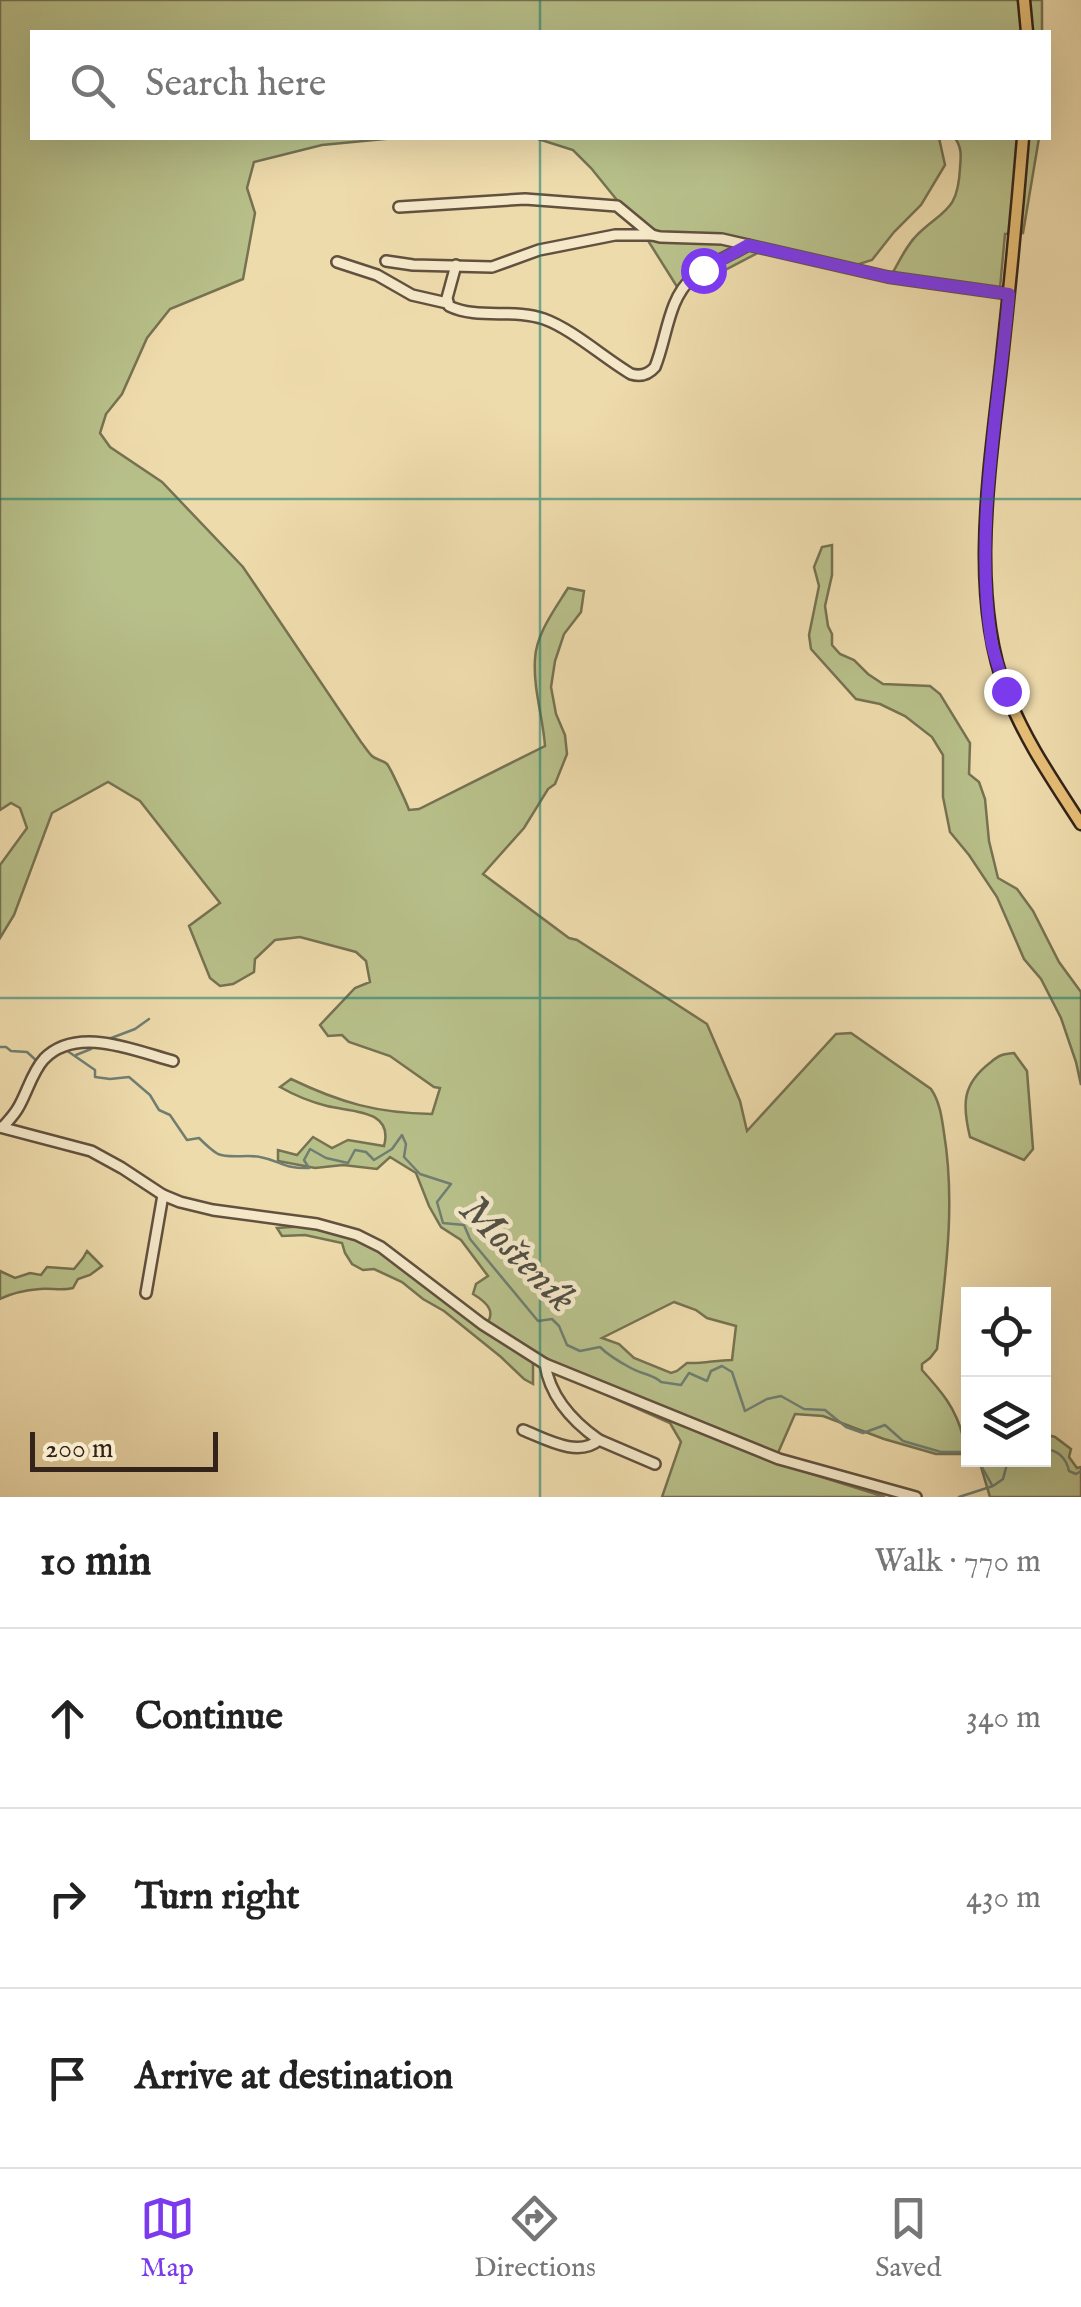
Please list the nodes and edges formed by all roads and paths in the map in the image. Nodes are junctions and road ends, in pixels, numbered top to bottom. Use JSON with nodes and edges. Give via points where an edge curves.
{"nodes":[{"id":1,"x":1024,"y":0,"type":"edge"},
{"id":2,"x":1027,"y":30,"type":"edge"},
{"id":3,"x":1023,"y":140,"type":"edge"},
{"id":4,"x":399,"y":207,"type":"dead end"},
{"id":5,"x":652,"y":234,"type":"junction"},
{"id":6,"x":748,"y":245,"type":"junction"},
{"id":7,"x":386,"y":261,"type":"dead end"},
{"id":8,"x":337,"y":262,"type":"dead end"},
{"id":9,"x":456,"y":265,"type":"junction"},
{"id":10,"x":1009,"y":294,"type":"junction"},
{"id":11,"x":447,"y":304,"type":"junction"},
{"id":12,"x":1081,"y":824,"type":"edge"},
{"id":13,"x":173,"y":1062,"type":"dead end"},
{"id":14,"x":2,"y":1127,"type":"edge"},
{"id":15,"x":162,"y":1195,"type":"junction"},
{"id":16,"x":146,"y":1293,"type":"dead end"},
{"id":17,"x":545,"y":1364,"type":"junction"},
{"id":18,"x":524,"y":1430,"type":"dead end"},
{"id":19,"x":599,"y":1440,"type":"junction"},
{"id":20,"x":655,"y":1464,"type":"dead end"},
{"id":21,"x":916,"y":1497,"type":"edge"}],
"edges":[{"from":1,"to":2,"type":"main road"},
{"from":3,"to":10,"type":"main road"},
{"from":4,"to":5,"type":"street","via":[[525,199],[616,206]]},
{"from":5,"to":6,"type":"street"},
{"from":5,"to":9,"type":"street","via":[[550,247],[492,267]]},
{"from":6,"to":10,"type":"street","via":[[888,277]]},
{"from":6,"to":11,"type":"street","via":[[687,283],[656,367],[641,375],[543,318],[466,312]]},
{"from":7,"to":9,"type":"street"},
{"from":8,"to":11,"type":"street","via":[[412,296]]},
{"from":9,"to":11,"type":"street"},
{"from":10,"to":12,"type":"main road","via":[[990,464],[985,572],[992,642],[1024,730]]},
{"from":13,"to":14,"type":"street","via":[[95,1043],[60,1048],[42,1062]]},
{"from":14,"to":15,"type":"street","via":[[97,1154]]},
{"from":15,"to":16,"type":"street"},
{"from":15,"to":17,"type":"street","via":[[204,1208],[329,1226],[369,1240]]},
{"from":17,"to":19,"type":"street","via":[[562,1405]]},
{"from":17,"to":21,"type":"street","via":[[779,1459]]},
{"from":18,"to":19,"type":"street","via":[[584,1448]]},
{"from":19,"to":20,"type":"street"}]}
